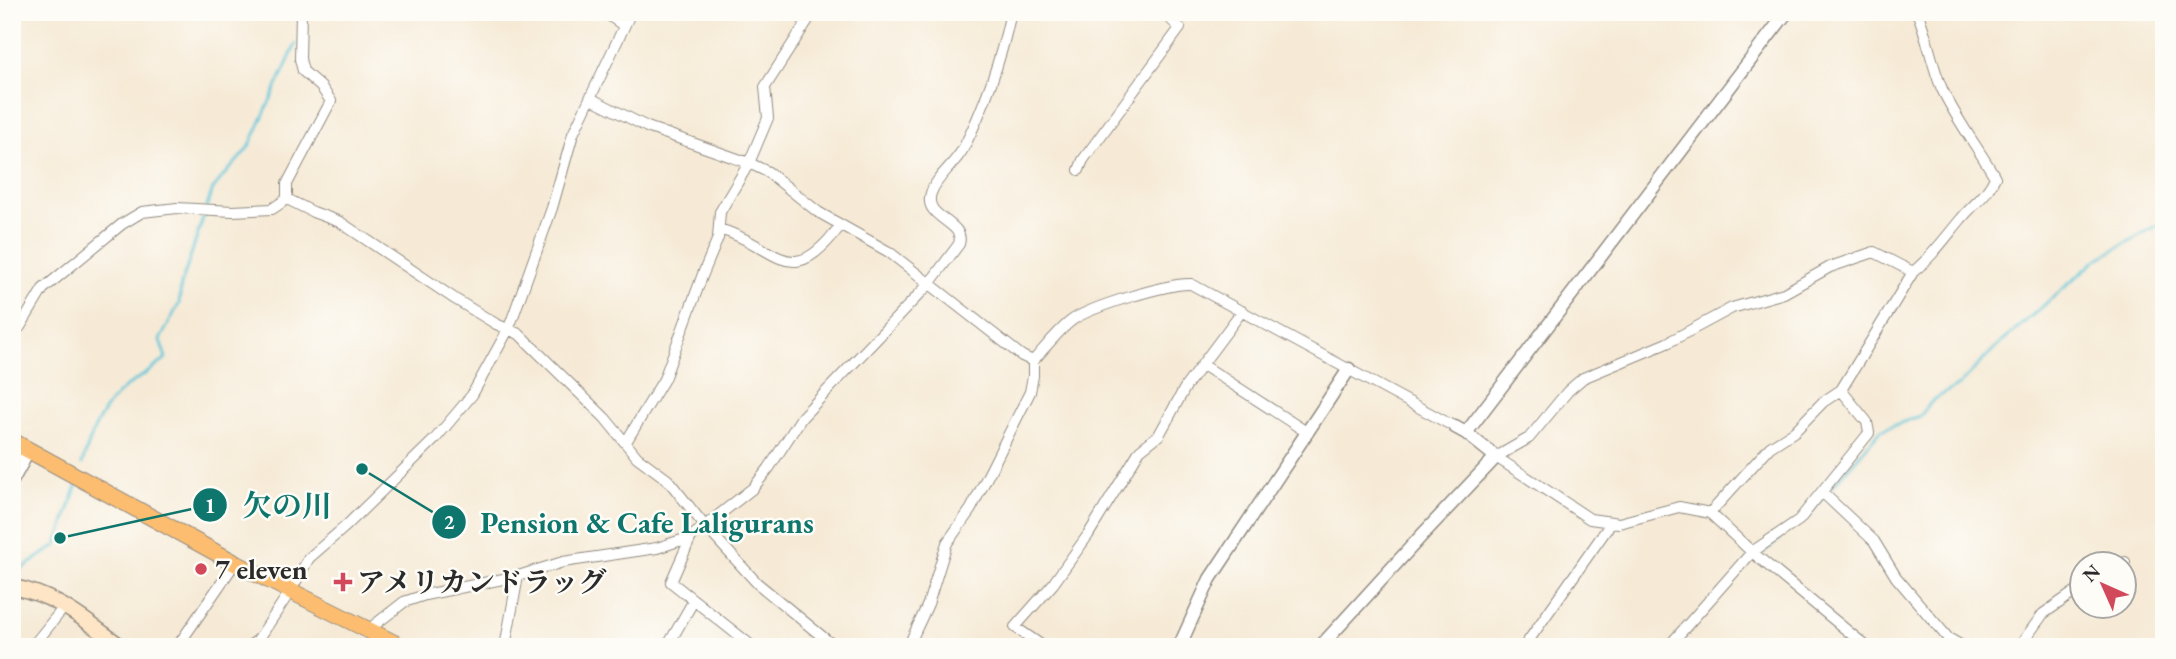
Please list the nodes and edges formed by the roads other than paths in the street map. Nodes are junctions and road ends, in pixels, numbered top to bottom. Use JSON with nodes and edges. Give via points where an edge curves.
{"nodes":[{"id":1,"x":301,"y":12,"type":"edge"},
{"id":2,"x":604,"y":12,"type":"edge"},
{"id":3,"x":631,"y":12,"type":"edge"},
{"id":4,"x":813,"y":12,"type":"edge"},
{"id":5,"x":1011,"y":12,"type":"edge"},
{"id":6,"x":1163,"y":12,"type":"edge"},
{"id":7,"x":1787,"y":12,"type":"edge"},
{"id":8,"x":1917,"y":12,"type":"edge"},
{"id":9,"x":623,"y":25,"type":"junction"},
{"id":10,"x":590,"y":98,"type":"junction"},
{"id":11,"x":749,"y":163,"type":"junction"},
{"id":12,"x":1079,"y":170,"type":"dead end"},
{"id":13,"x":287,"y":200,"type":"junction"},
{"id":14,"x":840,"y":226,"type":"junction"},
{"id":15,"x":719,"y":229,"type":"junction"},
{"id":16,"x":1913,"y":272,"type":"junction"},
{"id":17,"x":929,"y":284,"type":"junction"},
{"id":18,"x":1242,"y":312,"type":"junction"},
{"id":19,"x":509,"y":328,"type":"junction"},
{"id":20,"x":12,"y":332,"type":"edge"},
{"id":21,"x":1033,"y":361,"type":"junction"},
{"id":22,"x":1203,"y":365,"type":"junction"},
{"id":23,"x":1349,"y":369,"type":"junction"},
{"id":24,"x":1841,"y":390,"type":"junction"},
{"id":25,"x":1460,"y":430,"type":"junction"},
{"id":26,"x":1308,"y":433,"type":"junction"},
{"id":27,"x":12,"y":440,"type":"edge"},
{"id":28,"x":625,"y":442,"type":"junction"},
{"id":29,"x":29,"y":450,"type":"junction"},
{"id":30,"x":1496,"y":457,"type":"junction"},
{"id":31,"x":12,"y":481,"type":"edge"},
{"id":32,"x":1822,"y":492,"type":"junction"},
{"id":33,"x":1710,"y":513,"type":"junction"},
{"id":34,"x":1611,"y":523,"type":"junction"},
{"id":35,"x":704,"y":525,"type":"junction"},
{"id":36,"x":691,"y":537,"type":"junction"},
{"id":37,"x":1752,"y":552,"type":"junction"},
{"id":38,"x":235,"y":563,"type":"junction"},
{"id":39,"x":518,"y":576,"type":"junction"},
{"id":40,"x":12,"y":587,"type":"edge"},
{"id":41,"x":290,"y":590,"type":"junction"},
{"id":42,"x":2068,"y":596,"type":"edge"},
{"id":43,"x":694,"y":600,"type":"junction"},
{"id":44,"x":65,"y":606,"type":"junction"},
{"id":45,"x":368,"y":630,"type":"junction"},
{"id":46,"x":32,"y":647,"type":"edge"},
{"id":47,"x":122,"y":647,"type":"edge"},
{"id":48,"x":177,"y":647,"type":"edge"},
{"id":49,"x":248,"y":647,"type":"edge"},
{"id":50,"x":402,"y":647,"type":"edge"},
{"id":51,"x":505,"y":647,"type":"edge"},
{"id":52,"x":667,"y":647,"type":"edge"},
{"id":53,"x":753,"y":647,"type":"edge"},
{"id":54,"x":835,"y":647,"type":"edge"},
{"id":55,"x":908,"y":647,"type":"edge"},
{"id":56,"x":1044,"y":647,"type":"edge"},
{"id":57,"x":1180,"y":647,"type":"edge"},
{"id":58,"x":1320,"y":647,"type":"edge"},
{"id":59,"x":1524,"y":647,"type":"edge"},
{"id":60,"x":1668,"y":647,"type":"edge"},
{"id":61,"x":1867,"y":647,"type":"edge"},
{"id":62,"x":1964,"y":647,"type":"edge"},
{"id":63,"x":2019,"y":647,"type":"edge"}],
"edges":[{"from":1,"to":13,"type":"street","via":[[303,71],[331,101],[287,184]]},
{"from":2,"to":9,"type":"street"},
{"from":3,"to":9,"type":"street"},
{"from":4,"to":11,"type":"street","via":[[765,87],[768,118]]},
{"from":5,"to":17,"type":"street","via":[[1002,53],[970,132],[930,194],[932,210],[961,237]]},
{"from":6,"to":12,"type":"street","via":[[1180,27]]},
{"from":7,"to":25,"type":"street"},
{"from":8,"to":16,"type":"street","via":[[1943,92],[1995,177],[1990,190]]},
{"from":9,"to":10,"type":"street"},
{"from":10,"to":11,"type":"street","via":[[647,127]]},
{"from":10,"to":19,"type":"street","via":[[573,134]]},
{"from":11,"to":14,"type":"street"},
{"from":11,"to":15,"type":"street","via":[[720,212]]},
{"from":13,"to":19,"type":"street","via":[[340,222],[455,299]]},
{"from":13,"to":20,"type":"street","via":[[272,208],[142,212],[43,289],[20,327]]},
{"from":14,"to":15,"type":"street","via":[[826,245],[798,262]]},
{"from":14,"to":17,"type":"street","via":[[889,251]]},
{"from":15,"to":28,"type":"street","via":[[664,379]]},
{"from":16,"to":24,"type":"street"},
{"from":16,"to":30,"type":"street","via":[[1874,252],[1830,267],[1784,293],[1732,307],[1667,343],[1583,379],[1529,439]]},
{"from":17,"to":21,"type":"street"},
{"from":17,"to":35,"type":"street","via":[[802,417],[753,488]]},
{"from":18,"to":21,"type":"street","via":[[1191,284],[1172,286],[1071,320]]},
{"from":18,"to":22,"type":"street"},
{"from":18,"to":23,"type":"street"},
{"from":19,"to":28,"type":"street","via":[[544,357]]},
{"from":19,"to":41,"type":"street","via":[[453,420],[309,558]]},
{"from":21,"to":55,"type":"street","via":[[1030,392],[971,509],[947,543],[928,604]]},
{"from":22,"to":26,"type":"street"},
{"from":22,"to":56,"type":"street","via":[[1159,435],[1140,450],[1053,584],[1015,627]]},
{"from":23,"to":25,"type":"street"},
{"from":23,"to":26,"type":"street"},
{"from":24,"to":32,"type":"street","via":[[1867,422],[1869,433]]},
{"from":24,"to":33,"type":"street","via":[[1770,447]]},
{"from":25,"to":30,"type":"street"},
{"from":26,"to":57,"type":"street","via":[[1210,579]]},
{"from":27,"to":29,"type":"highway"},
{"from":28,"to":35,"type":"street","via":[[668,480]]},
{"from":29,"to":31,"type":"street"},
{"from":29,"to":38,"type":"highway"},
{"from":30,"to":34,"type":"street","via":[[1590,519]]},
{"from":30,"to":58,"type":"street"},
{"from":32,"to":37,"type":"street","via":[[1799,520]]},
{"from":32,"to":62,"type":"street","via":[[1874,541],[1896,578],[1948,638]]},
{"from":33,"to":34,"type":"street","via":[[1679,507]]},
{"from":33,"to":37,"type":"street"},
{"from":34,"to":59,"type":"street"},
{"from":35,"to":36,"type":"street"},
{"from":35,"to":54,"type":"street","via":[[757,583]]},
{"from":36,"to":39,"type":"street","via":[[657,548],[564,562]]},
{"from":36,"to":43,"type":"street","via":[[671,582]]},
{"from":37,"to":60,"type":"street"},
{"from":37,"to":61,"type":"street"},
{"from":38,"to":41,"type":"highway"},
{"from":38,"to":48,"type":"street"},
{"from":39,"to":45,"type":"street","via":[[404,602]]},
{"from":39,"to":51,"type":"street"},
{"from":40,"to":44,"type":"main road","via":[[36,591]]},
{"from":41,"to":45,"type":"highway"},
{"from":41,"to":49,"type":"street","via":[[258,640]]},
{"from":42,"to":63,"type":"street","via":[[2043,614]]},
{"from":43,"to":52,"type":"street"},
{"from":43,"to":53,"type":"street"},
{"from":44,"to":46,"type":"street"},
{"from":44,"to":47,"type":"main road"},
{"from":45,"to":50,"type":"highway"}]}
